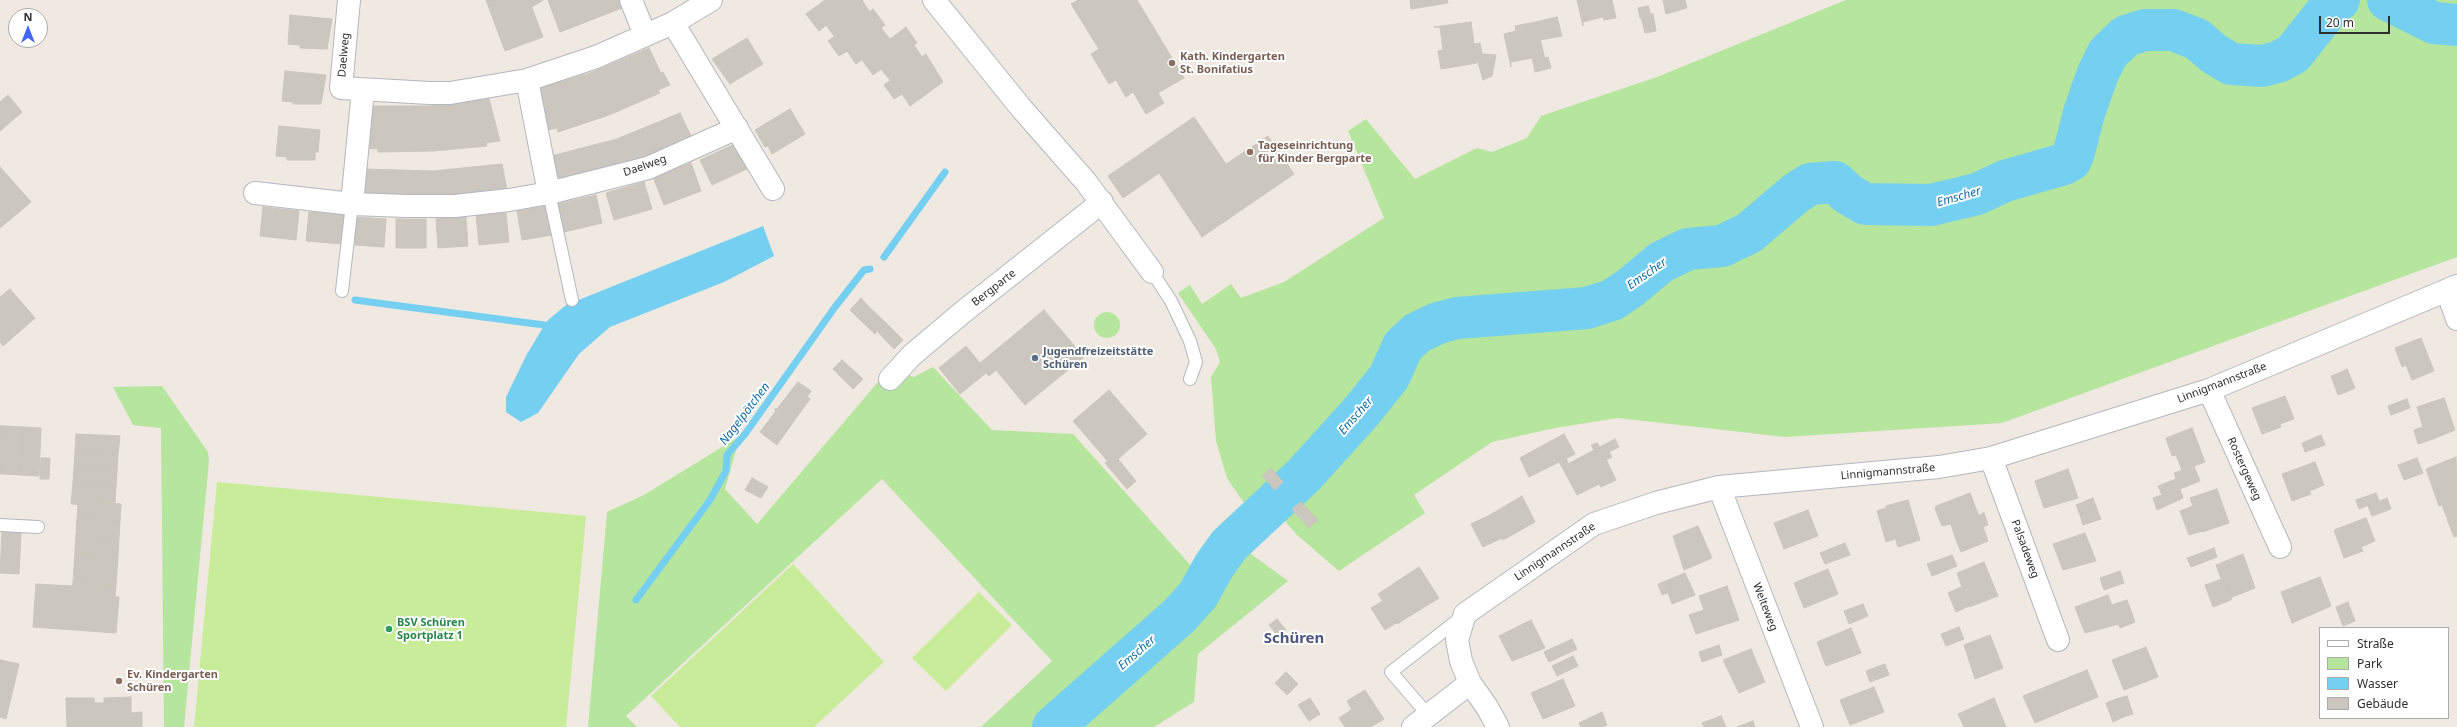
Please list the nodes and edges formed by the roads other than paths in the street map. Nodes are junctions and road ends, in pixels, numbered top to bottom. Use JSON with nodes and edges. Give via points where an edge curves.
{"nodes":[{"id":1,"x":349,"y":0,"type":"edge"},
{"id":2,"x":631,"y":0,"type":"edge"},
{"id":3,"x":711,"y":0,"type":"edge"},
{"id":4,"x":934,"y":0,"type":"edge"},
{"id":5,"x":673,"y":23,"type":"junction"},
{"id":6,"x":645,"y":35,"type":"junction"},
{"id":7,"x":527,"y":80,"type":"junction"},
{"id":8,"x":363,"y":90,"type":"junction"},
{"id":9,"x":737,"y":128,"type":"junction"},
{"id":10,"x":773,"y":189,"type":"dead end"},
{"id":11,"x":255,"y":193,"type":"dead end"},
{"id":12,"x":549,"y":193,"type":"junction"},
{"id":13,"x":1102,"y":202,"type":"junction"},
{"id":14,"x":352,"y":204,"type":"junction"},
{"id":15,"x":1152,"y":272,"type":"joint"},
{"id":16,"x":2452,"y":288,"type":"edge"},
{"id":17,"x":342,"y":291,"type":"dead end"},
{"id":18,"x":572,"y":300,"type":"dead end"},
{"id":19,"x":2457,"y":319,"type":"edge"},
{"id":20,"x":890,"y":379,"type":"dead end"},
{"id":21,"x":1190,"y":379,"type":"dead end"},
{"id":22,"x":2209,"y":390,"type":"junction"},
{"id":23,"x":1991,"y":458,"type":"junction"},
{"id":24,"x":1719,"y":488,"type":"junction"},
{"id":25,"x":0,"y":525,"type":"edge"},
{"id":26,"x":38,"y":527,"type":"dead end"},
{"id":27,"x":2280,"y":547,"type":"dead end"},
{"id":28,"x":1465,"y":614,"type":"junction"},
{"id":29,"x":2058,"y":640,"type":"dead end"},
{"id":30,"x":1470,"y":683,"type":"junction"},
{"id":31,"x":1421,"y":721,"type":"edge"},
{"id":32,"x":1498,"y":727,"type":"edge"},
{"id":33,"x":1812,"y":727,"type":"edge"}],
"edges":[{"from":1,"to":8,"type":"street","name":"Daelweg","via":[[341,88]]},
{"from":2,"to":6,"type":"street"},
{"from":3,"to":5,"type":"street","name":"Daelweg"},
{"from":4,"to":13,"type":"street","via":[[1022,109]]},
{"from":5,"to":6,"type":"street","name":"Daelweg"},
{"from":5,"to":9,"type":"street"},
{"from":6,"to":7,"type":"street","name":"Daelweg","via":[[596,57]]},
{"from":7,"to":8,"type":"street","name":"Daelweg","via":[[450,93]]},
{"from":7,"to":12,"type":"street"},
{"from":8,"to":14,"type":"street"},
{"from":9,"to":10,"type":"street"},
{"from":9,"to":12,"type":"street","name":"Daelweg","via":[[648,168]]},
{"from":11,"to":14,"type":"street","name":"Daelweg"},
{"from":12,"to":14,"type":"street","name":"Daelweg","via":[[455,206]]},
{"from":12,"to":18,"type":"lane"},
{"from":13,"to":15,"type":"street"},
{"from":13,"to":20,"type":"street","name":"Bergparte","via":[[963,312],[912,355]]},
{"from":14,"to":17,"type":"lane"},
{"from":15,"to":21,"type":"lane","via":[[1171,301],[1190,341],[1196,362]]},
{"from":16,"to":19,"type":"street"},
{"from":16,"to":22,"type":"street","name":"Linnigmannstraße"},
{"from":22,"to":23,"type":"street","name":"Linnigmannstraße"},
{"from":22,"to":27,"type":"street","name":"Rostergeweg"},
{"from":23,"to":24,"type":"street","name":"Linnigmannstraße","via":[[1939,467]]},
{"from":23,"to":29,"type":"street","name":"Palsadeweg"},
{"from":24,"to":28,"type":"street","name":"Linnigmannstraße","via":[[1656,503],[1594,524]]},
{"from":24,"to":33,"type":"street","name":"Welteweg"},
{"from":25,"to":26,"type":"lane"},
{"from":28,"to":30,"type":"street","via":[[1457,640],[1461,661]]},
{"from":28,"to":31,"type":"lane","via":[[1391,672]]},
{"from":30,"to":31,"type":"street"},
{"from":30,"to":32,"type":"street"}]}
